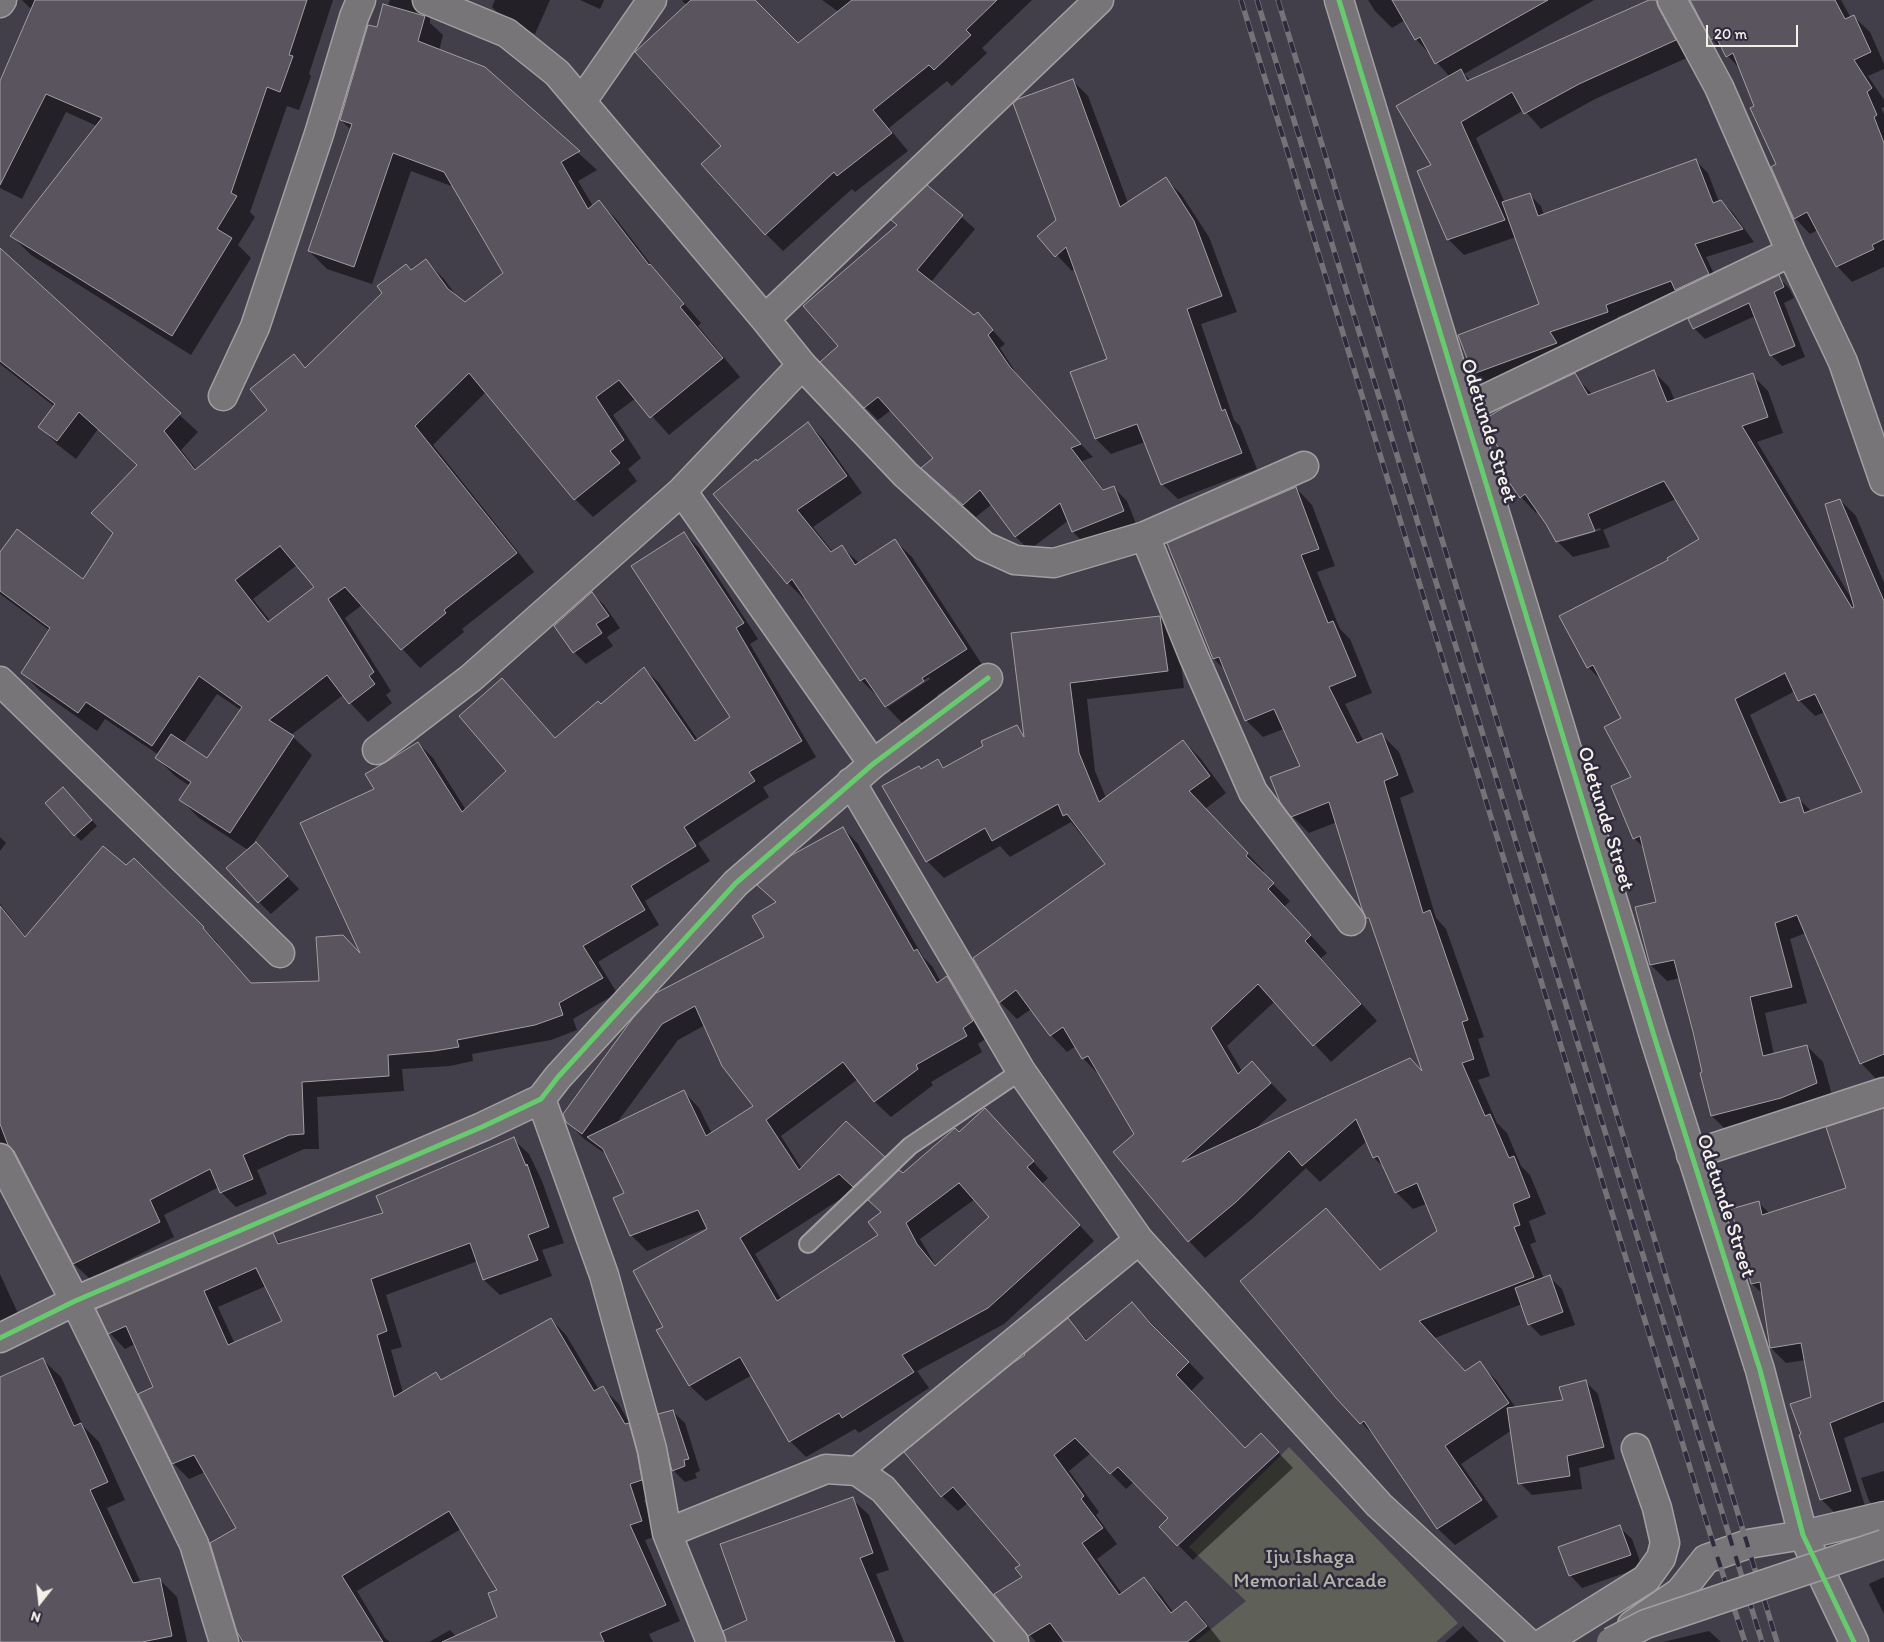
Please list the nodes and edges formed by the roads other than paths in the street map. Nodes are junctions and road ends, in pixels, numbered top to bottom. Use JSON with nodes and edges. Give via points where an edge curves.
{"nodes":[{"id":1,"x":361,"y":0,"type":"edge"},
{"id":2,"x":427,"y":0,"type":"edge"},
{"id":3,"x":652,"y":0,"type":"edge"},
{"id":4,"x":1099,"y":0,"type":"edge"},
{"id":5,"x":1339,"y":0,"type":"edge"},
{"id":6,"x":1672,"y":0,"type":"edge"},
{"id":7,"x":582,"y":101,"type":"junction"},
{"id":8,"x":1791,"y":252,"type":"junction"},
{"id":9,"x":765,"y":319,"type":"junction"},
{"id":10,"x":802,"y":365,"type":"junction"},
{"id":11,"x":223,"y":396,"type":"dead end"},
{"id":12,"x":1464,"y":409,"type":"junction"},
{"id":13,"x":1304,"y":466,"type":"dead end"},
{"id":14,"x":1884,"y":481,"type":"edge"},
{"id":15,"x":682,"y":491,"type":"junction"},
{"id":16,"x":1145,"y":536,"type":"junction"},
{"id":17,"x":988,"y":678,"type":"dead end"},
{"id":18,"x":0,"y":681,"type":"edge"},
{"id":19,"x":377,"y":750,"type":"dead end"},
{"id":20,"x":873,"y":764,"type":"junction"},
{"id":21,"x":851,"y":782,"type":"junction"},
{"id":22,"x":1351,"y":922,"type":"dead end"},
{"id":23,"x":280,"y":953,"type":"dead end"},
{"id":24,"x":1021,"y":1071,"type":"junction"},
{"id":25,"x":1884,"y":1092,"type":"edge"},
{"id":26,"x":541,"y":1098,"type":"junction"},
{"id":27,"x":1691,"y":1155,"type":"junction"},
{"id":28,"x":0,"y":1158,"type":"edge"},
{"id":29,"x":1139,"y":1240,"type":"junction"},
{"id":30,"x":808,"y":1244,"type":"dead end"},
{"id":31,"x":75,"y":1301,"type":"junction"},
{"id":32,"x":0,"y":1338,"type":"edge"},
{"id":33,"x":1636,"y":1448,"type":"dead end"},
{"id":34,"x":857,"y":1471,"type":"junction"},
{"id":35,"x":1884,"y":1516,"type":"edge"},
{"id":36,"x":667,"y":1533,"type":"junction"},
{"id":37,"x":1803,"y":1535,"type":"junction"},
{"id":38,"x":1884,"y":1544,"type":"edge"},
{"id":39,"x":224,"y":1642,"type":"edge"},
{"id":40,"x":711,"y":1642,"type":"edge"},
{"id":41,"x":1014,"y":1642,"type":"edge"},
{"id":42,"x":1527,"y":1642,"type":"edge"},
{"id":43,"x":1545,"y":1642,"type":"edge"},
{"id":44,"x":1610,"y":1642,"type":"edge"},
{"id":45,"x":1854,"y":1642,"type":"edge"}],
"edges":[{"from":1,"to":11,"type":"street","via":[[256,327]]},
{"from":2,"to":7,"type":"street","via":[[507,33],[557,73]]},
{"from":3,"to":7,"type":"street"},
{"from":4,"to":9,"type":"street"},
{"from":5,"to":12,"type":"street","name":"Odetunde Street"},
{"from":6,"to":8,"type":"street","via":[[1719,88]]},
{"from":7,"to":9,"type":"street"},
{"from":8,"to":12,"type":"street"},
{"from":8,"to":14,"type":"street","via":[[1843,362]]},
{"from":9,"to":10,"type":"street"},
{"from":10,"to":15,"type":"street"},
{"from":10,"to":16,"type":"street","via":[[904,474],[984,546],[1016,560],[1054,563]]},
{"from":12,"to":27,"type":"street","name":"Odetunde Street"},
{"from":13,"to":16,"type":"street"},
{"from":15,"to":19,"type":"street","via":[[471,678]]},
{"from":15,"to":20,"type":"street"},
{"from":16,"to":22,"type":"street","via":[[1254,792]]},
{"from":17,"to":20,"type":"street"},
{"from":18,"to":23,"type":"street"},
{"from":20,"to":21,"type":"street"},
{"from":21,"to":24,"type":"street"},
{"from":21,"to":26,"type":"street","via":[[736,883]]},
{"from":24,"to":29,"type":"street"},
{"from":24,"to":30,"type":"lane","via":[[910,1146]]},
{"from":25,"to":27,"type":"street"},
{"from":26,"to":31,"type":"street","via":[[482,1128]]},
{"from":26,"to":36,"type":"street","via":[[604,1275],[652,1448]]},
{"from":27,"to":37,"type":"street","name":"Odetunde Street","via":[[1760,1370]]},
{"from":28,"to":31,"type":"street"},
{"from":29,"to":34,"type":"street"},
{"from":29,"to":42,"type":"street","via":[[1380,1505]]},
{"from":31,"to":32,"type":"street"},
{"from":31,"to":39,"type":"street","via":[[194,1544]]},
{"from":33,"to":43,"type":"street","via":[[1657,1508],[1665,1543],[1661,1558],[1646,1579]]},
{"from":34,"to":36,"type":"street","via":[[826,1469]]},
{"from":34,"to":41,"type":"street","via":[[883,1489]]},
{"from":35,"to":37,"type":"street"},
{"from":36,"to":40,"type":"street"},
{"from":37,"to":44,"type":"street","via":[[1748,1544],[1706,1559],[1680,1592]]},
{"from":37,"to":45,"type":"street","name":"Odetunde Street"},
{"from":38,"to":44,"type":"street","bridge":true,"via":[[1646,1624]]}]}
